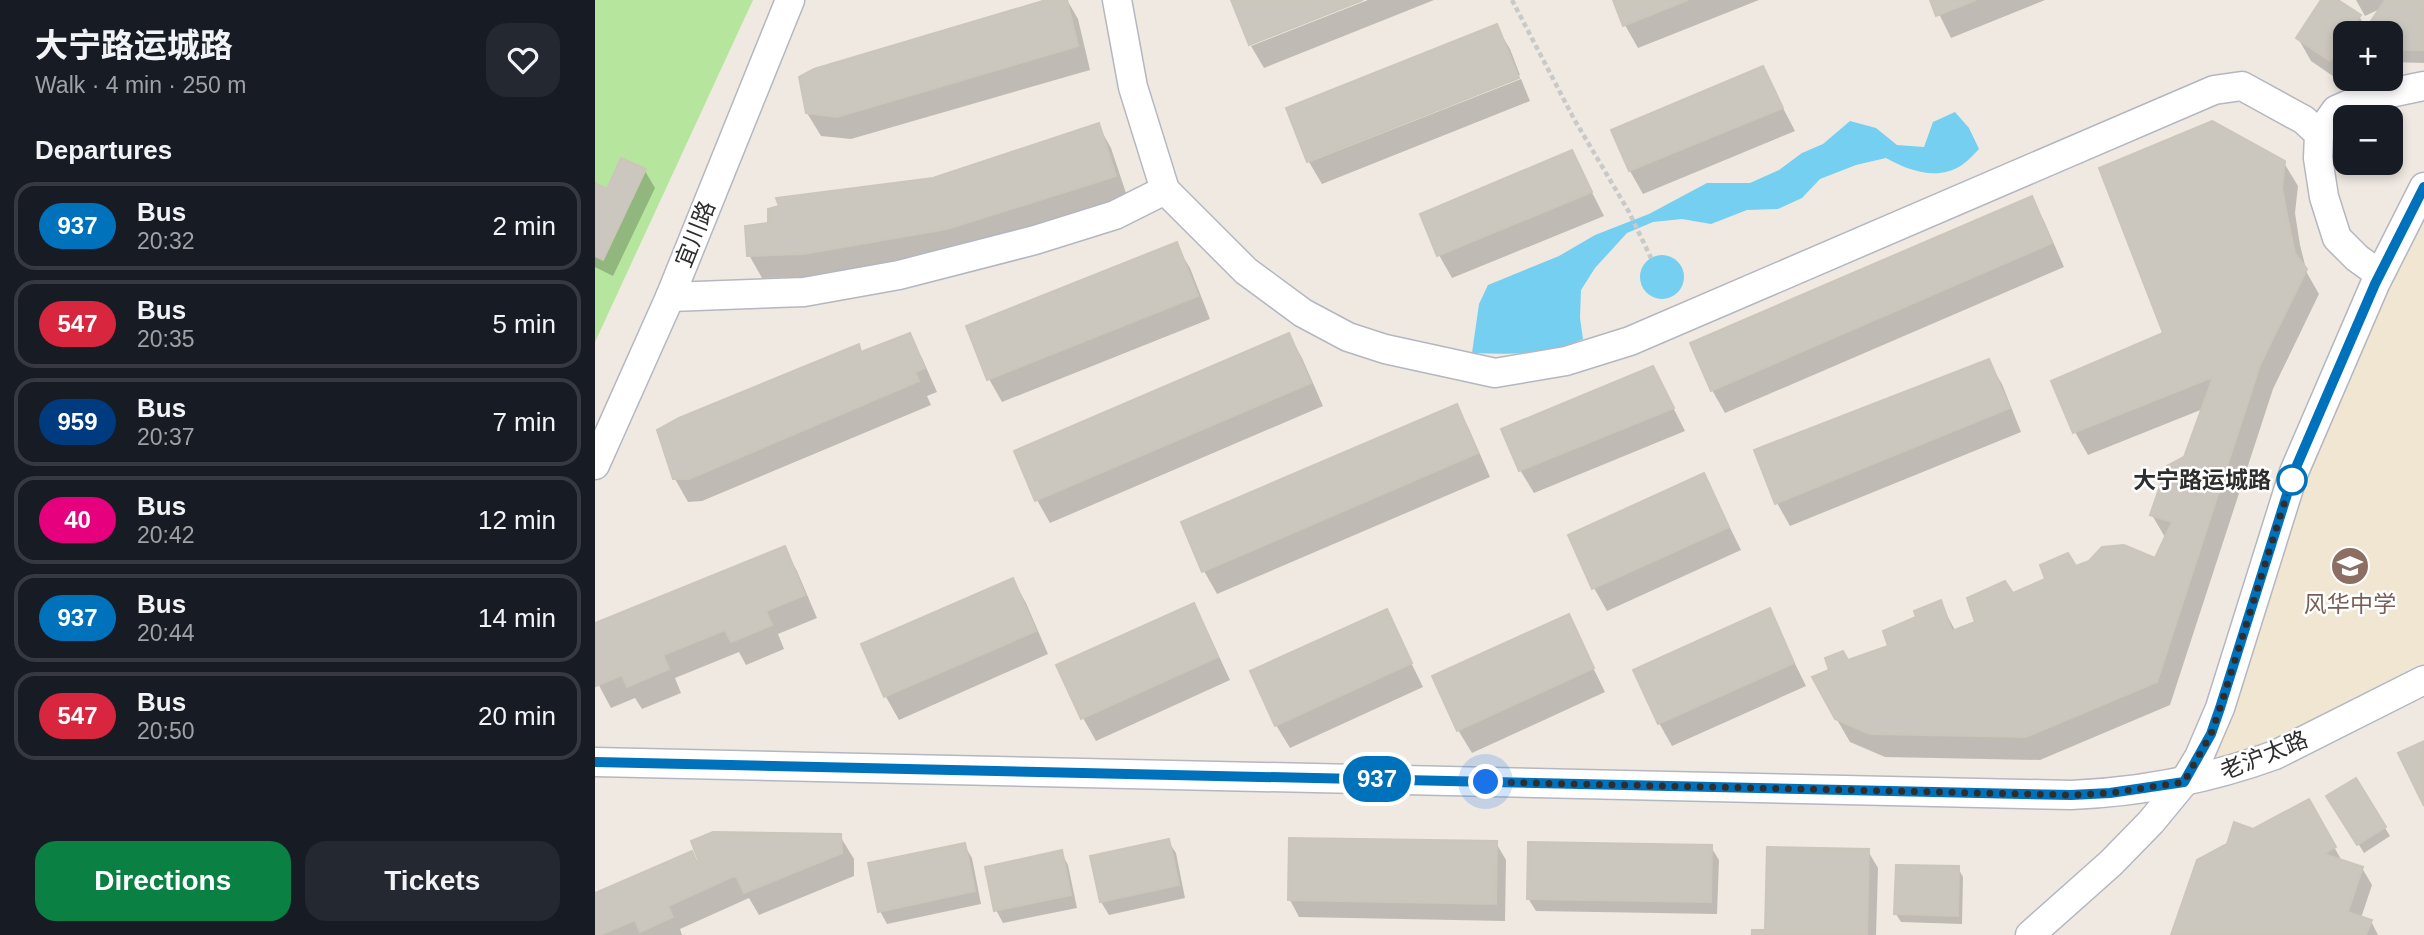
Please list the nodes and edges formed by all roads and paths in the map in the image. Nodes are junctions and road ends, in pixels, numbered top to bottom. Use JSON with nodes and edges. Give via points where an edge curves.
{"nodes":[{"id":1,"x":790,"y":0,"type":"edge"},
{"id":2,"x":1117,"y":0,"type":"edge"},
{"id":3,"x":1512,"y":0,"type":"edge"},
{"id":4,"x":2424,"y":86,"type":"edge"},
{"id":5,"x":2319,"y":134,"type":"junction"},
{"id":6,"x":2424,"y":187,"type":"edge"},
{"id":7,"x":1165,"y":190,"type":"junction"},
{"id":8,"x":1651,"y":258,"type":"dead end"},
{"id":9,"x":2379,"y":274,"type":"junction"},
{"id":10,"x":670,"y":297,"type":"junction"},
{"id":11,"x":595,"y":465,"type":"edge"},
{"id":12,"x":2424,"y":680,"type":"edge"},
{"id":13,"x":595,"y":762,"type":"edge"},
{"id":14,"x":2184,"y":782,"type":"junction"},
{"id":15,"x":2030,"y":935,"type":"edge"}],
"edges":[{"from":1,"to":10,"type":"street","name":"宜川路"},
{"from":2,"to":7,"type":"street","via":[[1133,87]]},
{"from":3,"to":8,"type":"path"},
{"from":4,"to":5,"type":"street","via":[[2361,99],[2336,110]]},
{"from":5,"to":7,"type":"street","via":[[2304,120],[2242,86],[2214,90],[1630,341],[1566,361],[1495,373],[1385,349],[1348,337],[1304,313],[1245,271]]},
{"from":5,"to":9,"type":"street","via":[[2324,197],[2337,238]]},
{"from":6,"to":9,"type":"street"},
{"from":7,"to":10,"type":"street","via":[[1115,215],[899,275],[804,292]]},
{"from":9,"to":14,"type":"street","via":[[2294,472],[2211,734]]},
{"from":10,"to":11,"type":"street","name":"宜川路"},
{"from":12,"to":14,"type":"street","name":"老沪太路","via":[[2275,755]]},
{"from":13,"to":14,"type":"street","name":"老沪太路","via":[[2071,795]]},
{"from":14,"to":15,"type":"street","via":[[2111,863]]}]}
